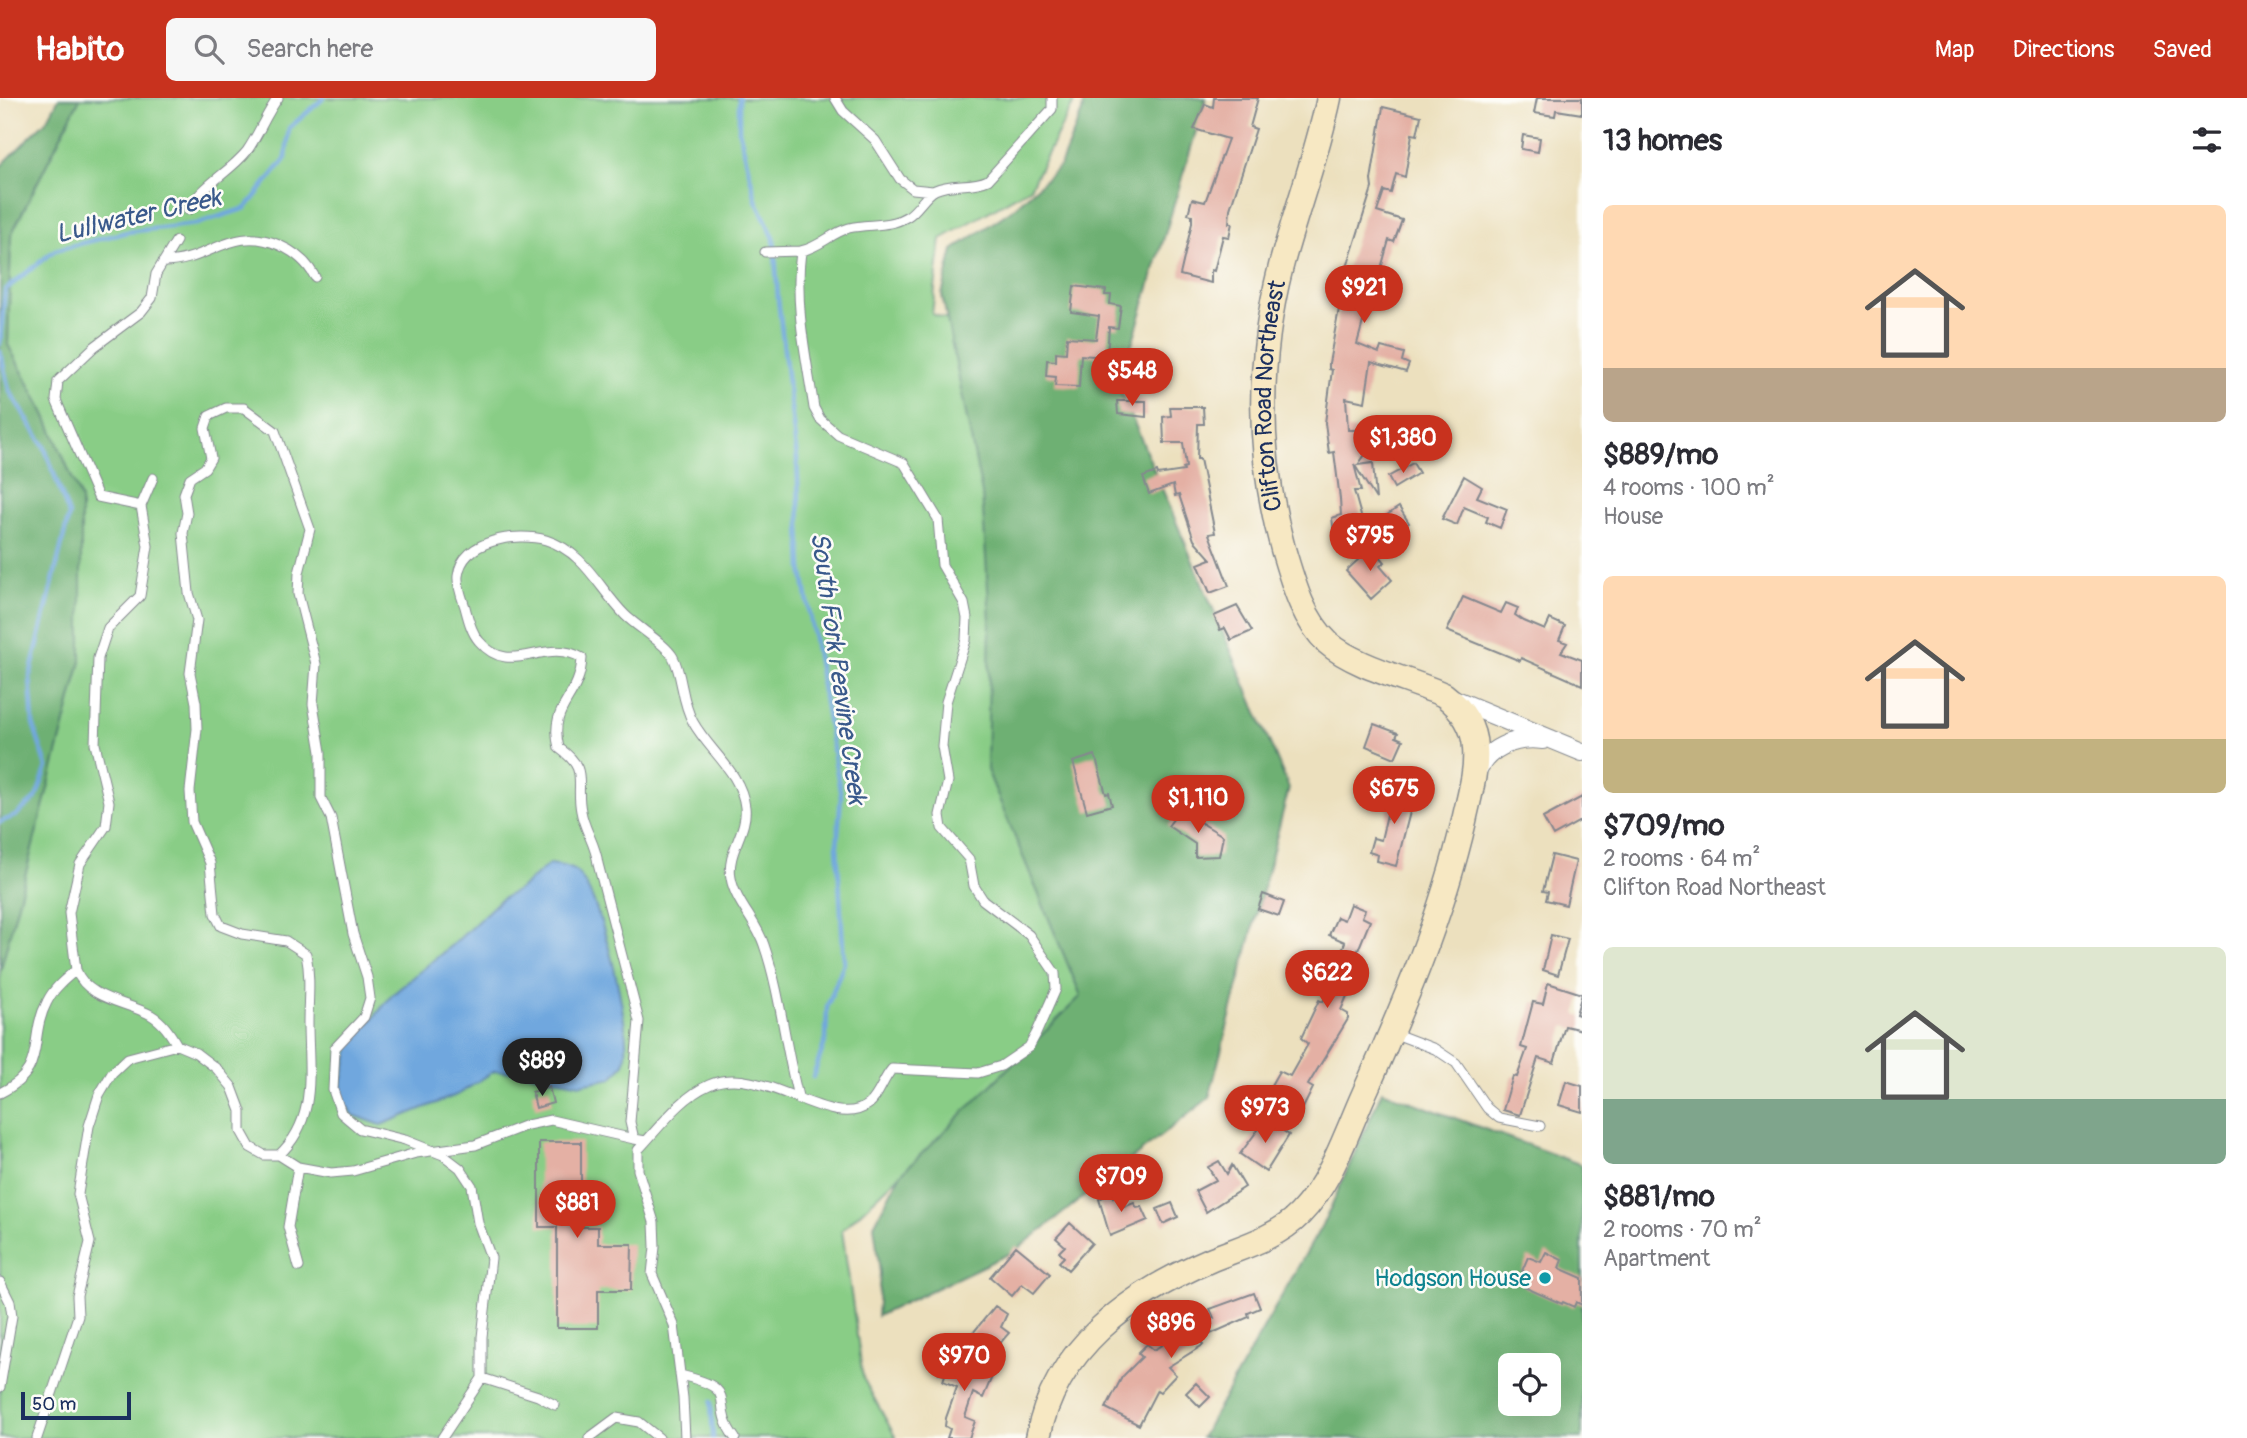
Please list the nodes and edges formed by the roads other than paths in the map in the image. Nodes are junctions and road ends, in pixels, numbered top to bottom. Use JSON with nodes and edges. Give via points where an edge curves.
{"nodes":[{"id":1,"x":278,"y":98,"type":"edge"},
{"id":2,"x":835,"y":98,"type":"edge"},
{"id":3,"x":1052,"y":98,"type":"edge"},
{"id":4,"x":1329,"y":98,"type":"edge"},
{"id":5,"x":933,"y":191,"type":"junction"},
{"id":6,"x":188,"y":209,"type":"dead end"},
{"id":7,"x":176,"y":241,"type":"dead end"},
{"id":8,"x":801,"y":251,"type":"junction"},
{"id":9,"x":765,"y":252,"type":"dead end"},
{"id":10,"x":163,"y":262,"type":"junction"},
{"id":11,"x":315,"y":277,"type":"dead end"},
{"id":12,"x":153,"y":478,"type":"dead end"},
{"id":13,"x":141,"y":506,"type":"junction"},
{"id":14,"x":1444,"y":695,"type":"junction"},
{"id":15,"x":1560,"y":743,"type":"junction"},
{"id":16,"x":1582,"y":752,"type":"edge"},
{"id":17,"x":1472,"y":783,"type":"junction"},
{"id":18,"x":76,"y":970,"type":"junction"},
{"id":19,"x":1392,"y":1032,"type":"junction"},
{"id":20,"x":177,"y":1045,"type":"junction"},
{"id":21,"x":0,"y":1093,"type":"edge"},
{"id":22,"x":799,"y":1100,"type":"junction"},
{"id":23,"x":1540,"y":1126,"type":"dead end"},
{"id":24,"x":634,"y":1139,"type":"junction"},
{"id":25,"x":646,"y":1141,"type":"junction"},
{"id":26,"x":435,"y":1152,"type":"junction"},
{"id":27,"x":279,"y":1155,"type":"junction"},
{"id":28,"x":298,"y":1167,"type":"junction"},
{"id":29,"x":299,"y":1267,"type":"dead end"},
{"id":30,"x":0,"y":1282,"type":"edge"},
{"id":31,"x":680,"y":1375,"type":"junction"},
{"id":32,"x":482,"y":1378,"type":"junction"},
{"id":33,"x":0,"y":1387,"type":"edge"},
{"id":34,"x":555,"y":1405,"type":"dead end"},
{"id":35,"x":37,"y":1438,"type":"edge"},
{"id":36,"x":442,"y":1438,"type":"edge"},
{"id":37,"x":589,"y":1438,"type":"edge"},
{"id":38,"x":659,"y":1438,"type":"edge"},
{"id":39,"x":685,"y":1438,"type":"edge"},
{"id":40,"x":735,"y":1438,"type":"edge"},
{"id":41,"x":1038,"y":1438,"type":"edge"}],
"edges":[{"from":1,"to":6,"type":"lane","via":[[247,150],[229,171],[195,197]]},
{"from":2,"to":5,"type":"lane","via":[[875,140],[900,179],[913,189]]},
{"from":3,"to":5,"type":"lane","via":[[1052,109],[988,180],[976,186],[953,185]]},
{"from":4,"to":14,"type":"street","name":"Clifton Road Northeast","via":[[1282,265],[1269,329],[1263,434],[1274,513],[1295,588],[1308,617],[1327,641],[1351,657]]},
{"from":5,"to":8,"type":"lane","via":[[907,217],[849,228],[817,248]]},
{"from":7,"to":10,"type":"lane"},
{"from":8,"to":9,"type":"lane"},
{"from":8,"to":22,"type":"lane","via":[[798,306],[814,408],[838,435],[904,463],[938,519],[942,565],[964,603],[965,640],[946,702],[942,746],[948,781],[940,815],[943,828],[969,859],[974,886],[983,900],[1029,935],[1044,954],[1055,973],[1056,989],[1028,1047],[1001,1066],[978,1073],[892,1069],[870,1104],[853,1112]]},
{"from":10,"to":11,"type":"lane","via":[[179,262],[240,237],[261,237],[288,249],[308,264]]},
{"from":10,"to":13,"type":"lane","via":[[152,298],[141,312],[68,369],[58,381],[56,400],[98,497]]},
{"from":12,"to":13,"type":"lane"},
{"from":13,"to":18,"type":"lane","via":[[148,546],[140,596],[108,628],[98,658],[95,744],[109,802],[106,826],[80,863],[69,913]]},
{"from":14,"to":15,"type":"street"},
{"from":14,"to":17,"type":"street","name":"Clifton Road Northeast","via":[[1456,704],[1474,735]]},
{"from":15,"to":16,"type":"street"},
{"from":15,"to":17,"type":"street","via":[[1514,740],[1483,761]]},
{"from":17,"to":19,"type":"street","name":"Clifton Road Northeast","via":[[1456,855]]},
{"from":18,"to":20,"type":"lane","via":[[81,982],[97,993],[152,1016]]},
{"from":18,"to":21,"type":"lane","via":[[46,1002],[32,1062],[21,1082]]},
{"from":19,"to":23,"type":"lane","via":[[1456,1063],[1499,1118]]},
{"from":19,"to":41,"type":"street","name":"Clifton Road Northeast","via":[[1331,1169],[1299,1215],[1269,1235],[1142,1294],[1107,1321],[1078,1350],[1042,1415]]},
{"from":20,"to":27,"type":"lane","via":[[196,1052],[232,1087],[241,1131],[250,1147],[264,1155]]},
{"from":20,"to":35,"type":"lane","via":[[128,1058],[99,1095],[78,1194],[90,1242],[77,1296],[78,1317]]},
{"from":22,"to":24,"type":"lane","via":[[764,944],[731,879],[732,852],[746,808],[736,779],[683,704],[673,656],[624,614],[571,552],[524,536],[482,545],[465,558],[458,576],[469,622],[479,641],[500,657],[567,650],[582,658],[581,675],[573,695],[559,709],[554,730],[559,748],[572,758],[582,777],[580,811],[596,845],[639,1021],[630,1122]]},
{"from":22,"to":25,"type":"lane","via":[[755,1081],[711,1083],[690,1095]]},
{"from":24,"to":25,"type":"lane"},
{"from":24,"to":26,"type":"lane","via":[[551,1120],[475,1145]]},
{"from":25,"to":31,"type":"lane","via":[[638,1150],[638,1170],[654,1222],[652,1275],[674,1325]]},
{"from":26,"to":27,"type":"lane","via":[[360,1129],[341,1113],[333,1090],[335,1048],[363,1017],[370,998],[331,818],[321,798],[321,752],[313,704],[316,664],[298,594],[310,529],[275,431],[244,408],[226,408],[209,416],[205,428],[211,458],[190,478],[184,494],[189,593],[197,620],[190,673],[197,729],[190,791],[192,822],[210,863],[215,914],[221,926],[286,942],[306,954],[311,976],[308,1108],[290,1145]]},
{"from":26,"to":28,"type":"lane","via":[[397,1157],[353,1171],[331,1173]]},
{"from":26,"to":32,"type":"lane","via":[[460,1168],[472,1185],[478,1223],[491,1258]]},
{"from":27,"to":28,"type":"lane"},
{"from":28,"to":29,"type":"lane","via":[[288,1227]]},
{"from":30,"to":33,"type":"lane","via":[[12,1316]]},
{"from":31,"to":39,"type":"lane"},
{"from":31,"to":40,"type":"lane","via":[[718,1388]]},
{"from":32,"to":34,"type":"lane"},
{"from":32,"to":36,"type":"lane"},
{"from":37,"to":38,"type":"lane","via":[[616,1418],[639,1422]]}]}
